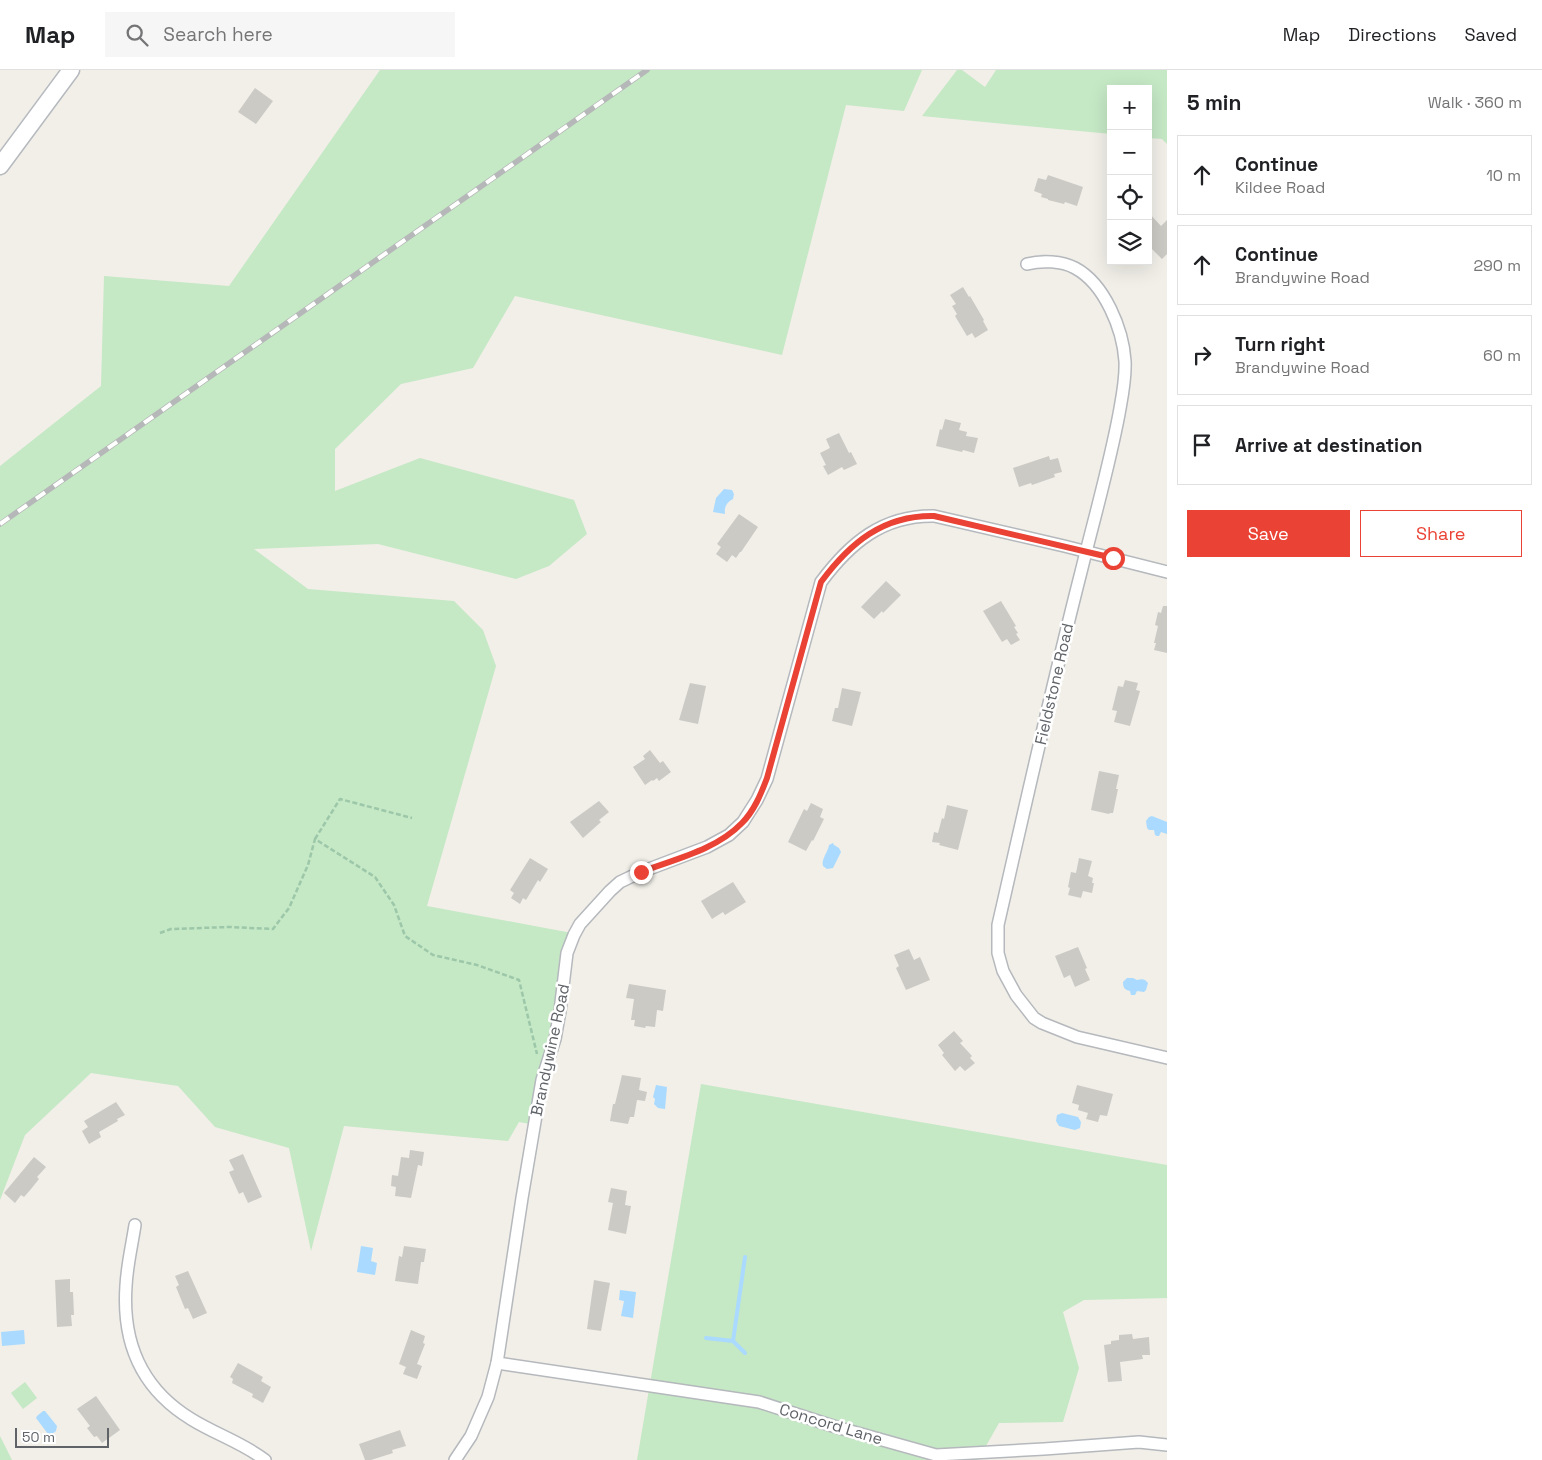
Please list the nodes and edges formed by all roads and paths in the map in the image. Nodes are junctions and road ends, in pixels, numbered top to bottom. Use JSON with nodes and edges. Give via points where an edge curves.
{"nodes":[{"id":1,"x":71,"y":70,"type":"edge"},
{"id":2,"x":0,"y":166,"type":"edge"},
{"id":3,"x":1027,"y":264,"type":"dead end"},
{"id":4,"x":1086,"y":551,"type":"junction"},
{"id":5,"x":1167,"y":572,"type":"edge"},
{"id":6,"x":412,"y":818,"type":"dead end"},
{"id":7,"x":315,"y":839,"type":"junction"},
{"id":8,"x":160,"y":933,"type":"dead end"},
{"id":9,"x":537,"y":1054,"type":"dead end"},
{"id":10,"x":1167,"y":1058,"type":"edge"},
{"id":11,"x":135,"y":1225,"type":"dead end"},
{"id":12,"x":497,"y":1363,"type":"junction"},
{"id":13,"x":1167,"y":1445,"type":"edge"},
{"id":14,"x":265,"y":1460,"type":"edge"},
{"id":15,"x":455,"y":1460,"type":"edge"}],
"edges":[{"from":1,"to":2,"type":"street"},
{"from":3,"to":4,"type":"street","name":"Fieldstone Road","via":[[1037,261],[1059,263],[1084,274],[1114,315],[1123,346],[1125,380]]},
{"from":4,"to":5,"type":"street","name":"Brandywine Road"},
{"from":4,"to":10,"type":"street","name":"Fieldstone Road","via":[[998,925],[998,953],[1016,995],[1042,1023],[1077,1037]]},
{"from":4,"to":12,"type":"street","name":"Brandywine Road","via":[[934,516],[922,516],[898,520],[867,534],[836,562],[821,582],[767,778],[744,822],[707,847],[620,882],[574,934],[568,953],[555,1040],[542,1080]]},
{"from":6,"to":7,"type":"path","via":[[340,799]]},
{"from":7,"to":8,"type":"path","via":[[308,865],[289,908],[273,929],[171,929]]},
{"from":7,"to":9,"type":"path","via":[[375,877],[394,905],[405,936],[433,955],[477,965],[519,980]]},
{"from":11,"to":14,"type":"street","via":[[125,1312],[130,1344],[146,1378],[166,1400],[190,1418]]},
{"from":12,"to":13,"type":"street","name":"Concord Lane","via":[[758,1402],[936,1454],[1139,1442]]},
{"from":12,"to":15,"type":"street","name":"Brandywine Road","via":[[488,1396],[471,1436]]}]}
